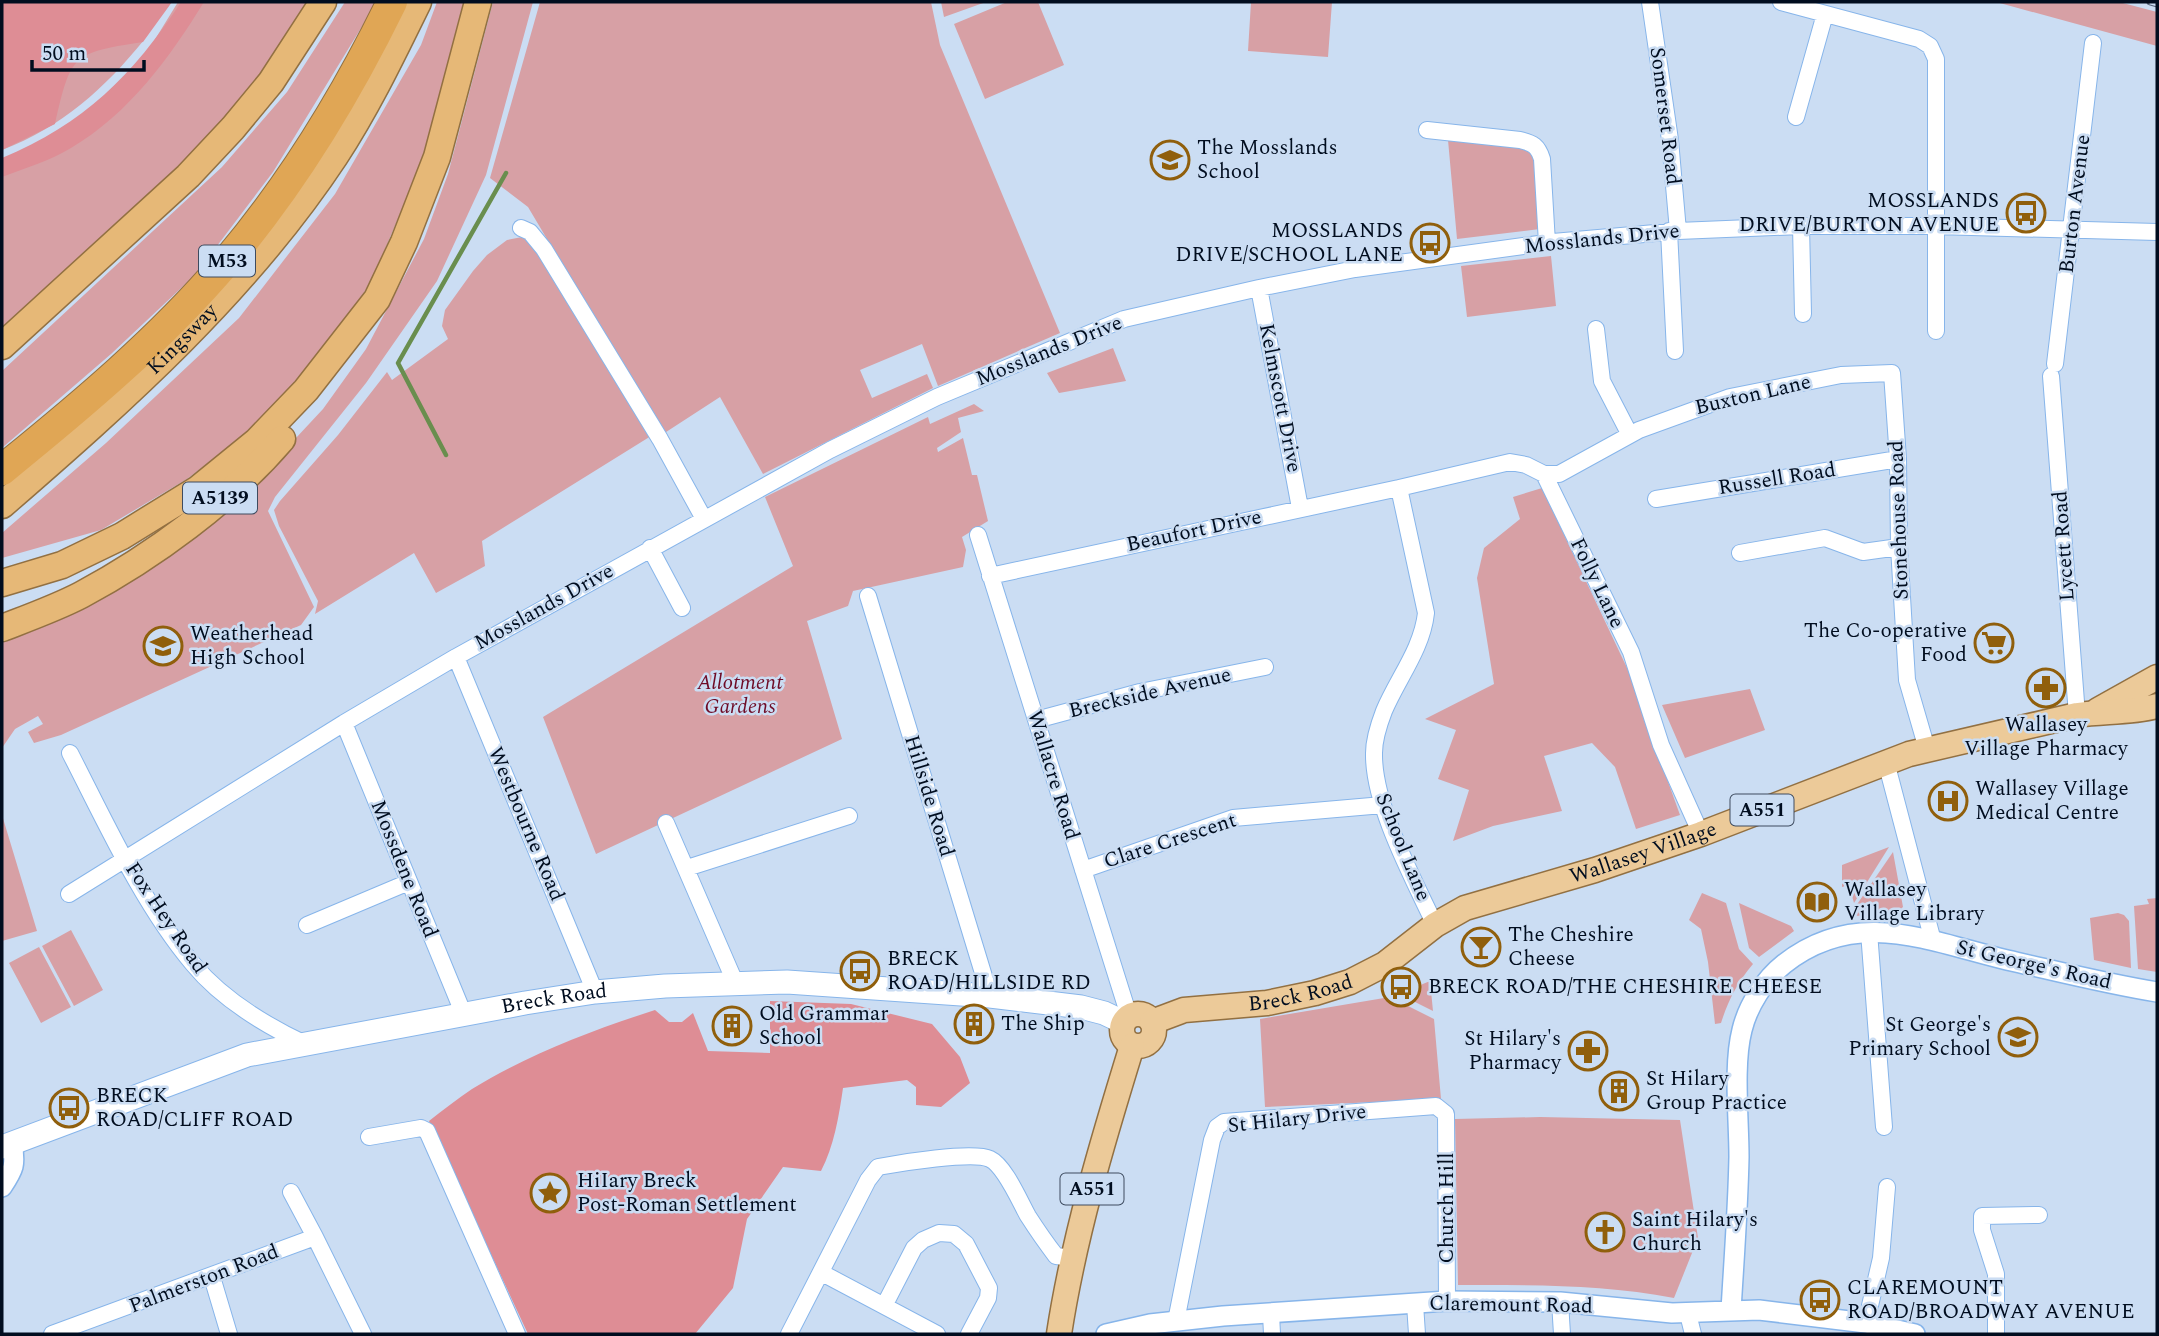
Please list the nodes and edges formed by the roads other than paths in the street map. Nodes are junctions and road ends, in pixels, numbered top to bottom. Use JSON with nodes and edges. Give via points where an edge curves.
{"nodes":[{"id":1,"x":324,"y":2,"type":"edge"},
{"id":2,"x":392,"y":2,"type":"edge"},
{"id":3,"x":418,"y":2,"type":"edge"},
{"id":4,"x":478,"y":2,"type":"edge"},
{"id":5,"x":1650,"y":2,"type":"edge"},
{"id":6,"x":1781,"y":2,"type":"edge"},
{"id":7,"x":1825,"y":14,"type":"junction"},
{"id":8,"x":2093,"y":43,"type":"dead end"},
{"id":9,"x":1796,"y":117,"type":"dead end"},
{"id":10,"x":1427,"y":130,"type":"dead end"},
{"id":11,"x":1801,"y":226,"type":"junction"},
{"id":12,"x":1935,"y":226,"type":"junction"},
{"id":13,"x":521,"y":228,"type":"dead end"},
{"id":14,"x":2072,"y":230,"type":"junction"},
{"id":15,"x":1674,"y":231,"type":"junction"},
{"id":16,"x":2157,"y":232,"type":"edge"},
{"id":17,"x":1547,"y":243,"type":"junction"},
{"id":18,"x":1259,"y":288,"type":"junction"},
{"id":19,"x":377,"y":299,"type":"junction"},
{"id":20,"x":1803,"y":314,"type":"dead end"},
{"id":21,"x":1596,"y":329,"type":"dead end"},
{"id":22,"x":1936,"y":331,"type":"dead end"},
{"id":23,"x":2,"y":346,"type":"edge"},
{"id":24,"x":1675,"y":351,"type":"dead end"},
{"id":25,"x":2053,"y":370,"type":"joint"},
{"id":26,"x":1892,"y":373,"type":"joint"},
{"id":27,"x":1630,"y":435,"type":"junction"},
{"id":28,"x":1898,"y":459,"type":"junction"},
{"id":29,"x":2,"y":470,"type":"edge"},
{"id":30,"x":1544,"y":474,"type":"junction"},
{"id":31,"x":1399,"y":488,"type":"junction"},
{"id":32,"x":1656,"y":499,"type":"dead end"},
{"id":33,"x":2,"y":505,"type":"edge"},
{"id":34,"x":1300,"y":508,"type":"junction"},
{"id":35,"x":704,"y":519,"type":"junction"},
{"id":36,"x":978,"y":535,"type":"dead end"},
{"id":37,"x":1899,"y":547,"type":"junction"},
{"id":38,"x":650,"y":548,"type":"junction"},
{"id":39,"x":1740,"y":553,"type":"dead end"},
{"id":40,"x":990,"y":576,"type":"junction"},
{"id":41,"x":2,"y":583,"type":"edge"},
{"id":42,"x":868,"y":596,"type":"dead end"},
{"id":43,"x":682,"y":608,"type":"dead end"},
{"id":44,"x":2,"y":628,"type":"edge"},
{"id":45,"x":456,"y":657,"type":"junction"},
{"id":46,"x":1265,"y":667,"type":"dead end"},
{"id":47,"x":2157,"y":677,"type":"edge"},
{"id":48,"x":2157,"y":706,"type":"edge"},
{"id":49,"x":2085,"y":714,"type":"junction"},
{"id":50,"x":1036,"y":720,"type":"junction"},
{"id":51,"x":344,"y":723,"type":"junction"},
{"id":52,"x":1927,"y":749,"type":"junction"},
{"id":53,"x":70,"y":753,"type":"dead end"},
{"id":54,"x":1886,"y":762,"type":"junction"},
{"id":55,"x":1383,"y":805,"type":"junction"},
{"id":56,"x":849,"y":816,"type":"dead end"},
{"id":57,"x":666,"y":823,"type":"dead end"},
{"id":58,"x":1701,"y":834,"type":"junction"},
{"id":59,"x":125,"y":859,"type":"junction"},
{"id":60,"x":687,"y":868,"type":"junction"},
{"id":61,"x":1083,"y":870,"type":"junction"},
{"id":62,"x":409,"y":882,"type":"junction"},
{"id":63,"x":69,"y":894,"type":"dead end"},
{"id":64,"x":307,"y":925,"type":"dead end"},
{"id":65,"x":1435,"y":925,"type":"junction"},
{"id":66,"x":1869,"y":932,"type":"junction"},
{"id":67,"x":1933,"y":941,"type":"junction"},
{"id":68,"x":735,"y":982,"type":"junction"},
{"id":69,"x":595,"y":992,"type":"junction"},
{"id":70,"x":2157,"y":992,"type":"edge"},
{"id":71,"x":990,"y":996,"type":"junction"},
{"id":72,"x":464,"y":1015,"type":"junction"},
{"id":73,"x":1135,"y":1020,"type":"junction"},
{"id":74,"x":305,"y":1044,"type":"junction"},
{"id":75,"x":1447,"y":1114,"type":"joint"},
{"id":76,"x":1884,"y":1127,"type":"dead end"},
{"id":77,"x":369,"y":1137,"type":"dead end"},
{"id":78,"x":7,"y":1145,"type":"edge"},
{"id":79,"x":2,"y":1187,"type":"edge"},
{"id":80,"x":1887,"y":1187,"type":"dead end"},
{"id":81,"x":290,"y":1192,"type":"dead end"},
{"id":82,"x":2039,"y":1215,"type":"dead end"},
{"id":83,"x":315,"y":1237,"type":"junction"},
{"id":84,"x":1073,"y":1258,"type":"junction"},
{"id":85,"x":822,"y":1273,"type":"junction"},
{"id":86,"x":212,"y":1277,"type":"junction"},
{"id":87,"x":1447,"y":1301,"type":"junction"},
{"id":88,"x":1560,"y":1302,"type":"junction"},
{"id":89,"x":1415,"y":1304,"type":"junction"},
{"id":90,"x":884,"y":1306,"type":"junction"},
{"id":91,"x":1731,"y":1310,"type":"junction"},
{"id":92,"x":1271,"y":1314,"type":"junction"},
{"id":93,"x":1688,"y":1314,"type":"junction"},
{"id":94,"x":98,"y":1318,"type":"junction"},
{"id":95,"x":1175,"y":1321,"type":"junction"},
{"id":96,"x":1866,"y":1323,"type":"junction"},
{"id":97,"x":1127,"y":1331,"type":"edge"},
{"id":98,"x":52,"y":1334,"type":"edge"},
{"id":99,"x":103,"y":1334,"type":"edge"},
{"id":100,"x":229,"y":1334,"type":"edge"},
{"id":101,"x":363,"y":1334,"type":"edge"},
{"id":102,"x":517,"y":1334,"type":"edge"},
{"id":103,"x":789,"y":1334,"type":"edge"},
{"id":104,"x":937,"y":1334,"type":"edge"},
{"id":105,"x":969,"y":1334,"type":"edge"},
{"id":106,"x":1059,"y":1334,"type":"edge"},
{"id":107,"x":1106,"y":1334,"type":"edge"},
{"id":108,"x":1272,"y":1334,"type":"edge"},
{"id":109,"x":1417,"y":1334,"type":"edge"},
{"id":110,"x":1562,"y":1334,"type":"edge"},
{"id":111,"x":1693,"y":1334,"type":"edge"},
{"id":112,"x":1916,"y":1334,"type":"edge"},
{"id":113,"x":1996,"y":1334,"type":"edge"}],
"edges":[{"from":1,"to":23,"type":"highway","via":[[271,82],[233,128],[188,176]]},
{"from":2,"to":29,"type":"highway","number":"M53","via":[[320,135],[227,261],[162,331]]},
{"from":3,"to":33,"type":"highway","name":"Kingsway","via":[[378,84],[335,156],[248,271],[177,348]]},
{"from":4,"to":19,"type":"highway","number":"A5139","via":[[437,157]]},
{"from":5,"to":15,"type":"street","name":"Somerset Road","via":[[1670,140]]},
{"from":6,"to":7,"type":"street"},
{"from":7,"to":9,"type":"street"},
{"from":7,"to":12,"type":"street","via":[[1930,46],[1936,60]]},
{"from":8,"to":14,"type":"street","name":"Burton Avenue"},
{"from":10,"to":17,"type":"street","via":[[1534,144],[1542,159]]},
{"from":11,"to":12,"type":"street","name":"Mosslands Drive"},
{"from":11,"to":15,"type":"street","name":"Mosslands Drive"},
{"from":11,"to":20,"type":"street"},
{"from":12,"to":14,"type":"street","name":"Mosslands Drive"},
{"from":12,"to":22,"type":"street"},
{"from":13,"to":35,"type":"street","via":[[544,249]]},
{"from":14,"to":16,"type":"street","name":"Mosslands Drive"},
{"from":14,"to":25,"type":"street","name":"Burton Avenue"},
{"from":15,"to":17,"type":"street","name":"Mosslands Drive"},
{"from":15,"to":24,"type":"street","name":"Somerset Road"},
{"from":17,"to":18,"type":"street","name":"Mosslands Drive","via":[[1355,269]]},
{"from":18,"to":34,"type":"street","name":"Kelmscott Drive"},
{"from":18,"to":35,"type":"street","name":"Mosslands Drive","via":[[1124,319],[937,397]]},
{"from":19,"to":41,"type":"highway","number":"A5139","via":[[306,390],[257,441],[198,489],[122,536],[62,565]]},
{"from":19,"to":44,"type":"highway","number":"A5139","via":[[309,408],[234,486],[121,573]]},
{"from":21,"to":27,"type":"street","via":[[1602,382]]},
{"from":25,"to":49,"type":"street","name":"Lycett Road"},
{"from":26,"to":27,"type":"street","name":"Buxton Lane","via":[[1841,375],[1730,397]]},
{"from":26,"to":28,"type":"street","name":"Stonehouse Road"},
{"from":27,"to":30,"type":"street","name":"Buxton Lane","via":[[1559,474]]},
{"from":28,"to":32,"type":"street","name":"Russell Road"},
{"from":28,"to":37,"type":"street","name":"Stonehouse Road"},
{"from":30,"to":31,"type":"street","via":[[1510,462]]},
{"from":30,"to":58,"type":"street","name":"Folly Lane","via":[[1631,652],[1661,745]]},
{"from":31,"to":34,"type":"street","name":"Beaufort Drive"},
{"from":31,"to":55,"type":"street","name":"School Lane","via":[[1426,613],[1424,632],[1377,730],[1376,780]]},
{"from":34,"to":40,"type":"street","name":"Beaufort Drive"},
{"from":35,"to":38,"type":"street","name":"Mosslands Drive"},
{"from":36,"to":40,"type":"street","name":"Wallacre Road"},
{"from":37,"to":39,"type":"street","via":[[1863,552],[1825,538]]},
{"from":37,"to":52,"type":"street","name":"Stonehouse Road","via":[[1907,680]]},
{"from":38,"to":43,"type":"street"},
{"from":38,"to":45,"type":"street","name":"Mosslands Drive"},
{"from":40,"to":50,"type":"street","name":"Wallacre Road"},
{"from":42,"to":71,"type":"street","name":"Hillside Road"},
{"from":45,"to":51,"type":"street","name":"Mosslands Drive"},
{"from":45,"to":69,"type":"street","name":"Westbourne Road"},
{"from":46,"to":50,"type":"street","name":"Breckside Avenue","via":[[1140,692]]},
{"from":47,"to":49,"type":"main road","name":"Wallasey Village","number":"A551"},
{"from":48,"to":49,"type":"main road","name":"Wallasey Village","number":"A551"},
{"from":49,"to":52,"type":"main road","name":"Wallasey Village","number":"A551"},
{"from":50,"to":61,"type":"street","name":"Wallacre Road"},
{"from":51,"to":59,"type":"street","name":"Mosslands Drive"},
{"from":51,"to":62,"type":"street","name":"Mossdene Road"},
{"from":52,"to":54,"type":"main road","name":"Wallasey Village","number":"A551"},
{"from":53,"to":59,"type":"street","name":"Fox Hey Road"},
{"from":54,"to":58,"type":"main road","name":"Wallasey Village","number":"A551"},
{"from":54,"to":67,"type":"street"},
{"from":55,"to":61,"type":"street","name":"Clare Crescent","via":[[1233,817]]},
{"from":55,"to":65,"type":"street","name":"School Lane"},
{"from":56,"to":60,"type":"street"},
{"from":57,"to":60,"type":"street"},
{"from":58,"to":65,"type":"main road","name":"Wallasey Village","number":"A551","via":[[1465,908]]},
{"from":59,"to":63,"type":"street","name":"Mosslands Drive"},
{"from":59,"to":74,"type":"street","name":"Fox Hey Road","via":[[193,965],[223,994]]},
{"from":60,"to":68,"type":"street"},
{"from":61,"to":73,"type":"street","name":"Wallacre Road"},
{"from":62,"to":64,"type":"street"},
{"from":62,"to":72,"type":"street","name":"Mossdene Road"},
{"from":65,"to":73,"type":"main road","name":"Breck Road","number":"A551","via":[[1385,964],[1350,982],[1266,1003],[1184,1010]]},
{"from":66,"to":67,"type":"street","name":"St George's Road"},
{"from":66,"to":76,"type":"street"},
{"from":66,"to":91,"type":"street","name":"St George's Road","via":[[1838,935],[1800,951],[1772,973],[1742,1029],[1738,1221]]},
{"from":67,"to":70,"type":"street","name":"St George's Road"},
{"from":68,"to":69,"type":"main road","name":"Breck Road"},
{"from":68,"to":71,"type":"main road","name":"Breck Road"},
{"from":69,"to":72,"type":"main road","name":"Breck Road"},
{"from":71,"to":73,"type":"main road","name":"Breck Road","via":[[1081,1007]]},
{"from":72,"to":74,"type":"main road","name":"Breck Road"},
{"from":73,"to":84,"type":"main road","number":"A551","via":[[1154,1034],[1148,1043],[1132,1046]]},
{"from":74,"to":78,"type":"main road","name":"Breck Road","via":[[247,1055]]},
{"from":75,"to":87,"type":"street","name":"Church Hill"},
{"from":75,"to":95,"type":"street","name":"St Hilary Drive","via":[[1436,1106],[1224,1122],[1217,1127]]},
{"from":77,"to":102,"type":"street","via":[[421,1128],[427,1131]]},
{"from":78,"to":79,"type":"street","via":[[15,1161]]},
{"from":80,"to":96,"type":"street","via":[[1881,1258]]},
{"from":81,"to":83,"type":"street"},
{"from":82,"to":113,"type":"street","via":[[1982,1216],[1996,1274]]},
{"from":83,"to":86,"type":"street","name":"Palmerston Road"},
{"from":83,"to":101,"type":"street"},
{"from":84,"to":85,"type":"street","via":[[1056,1256],[1044,1242],[992,1160],[962,1157],[878,1167]]},
{"from":84,"to":106,"type":"main road","number":"A551"},
{"from":85,"to":90,"type":"street"},
{"from":85,"to":103,"type":"street"},
{"from":86,"to":94,"type":"street","name":"Palmerston Road"},
{"from":86,"to":100,"type":"street"},
{"from":87,"to":88,"type":"street","name":"Claremount Road"},
{"from":87,"to":89,"type":"street","name":"Claremount Road"},
{"from":88,"to":93,"type":"street","name":"Claremount Road"},
{"from":88,"to":110,"type":"street"},
{"from":89,"to":92,"type":"street","name":"Claremount Road"},
{"from":89,"to":109,"type":"street"},
{"from":90,"to":104,"type":"street"},
{"from":90,"to":105,"type":"street","via":[[914,1248],[939,1233],[954,1234],[966,1244],[989,1288]]},
{"from":91,"to":93,"type":"street","name":"Claremount Road"},
{"from":91,"to":96,"type":"street","name":"Claremount Road"},
{"from":92,"to":95,"type":"street","name":"Claremount Road"},
{"from":92,"to":108,"type":"street"},
{"from":93,"to":111,"type":"street"},
{"from":94,"to":98,"type":"street","name":"Palmerston Road"},
{"from":94,"to":99,"type":"street"},
{"from":95,"to":97,"type":"street","name":"Claremount Road"},
{"from":96,"to":112,"type":"street","name":"Claremount Road"},
{"from":97,"to":107,"type":"street","name":"Claremount Road"}]}
